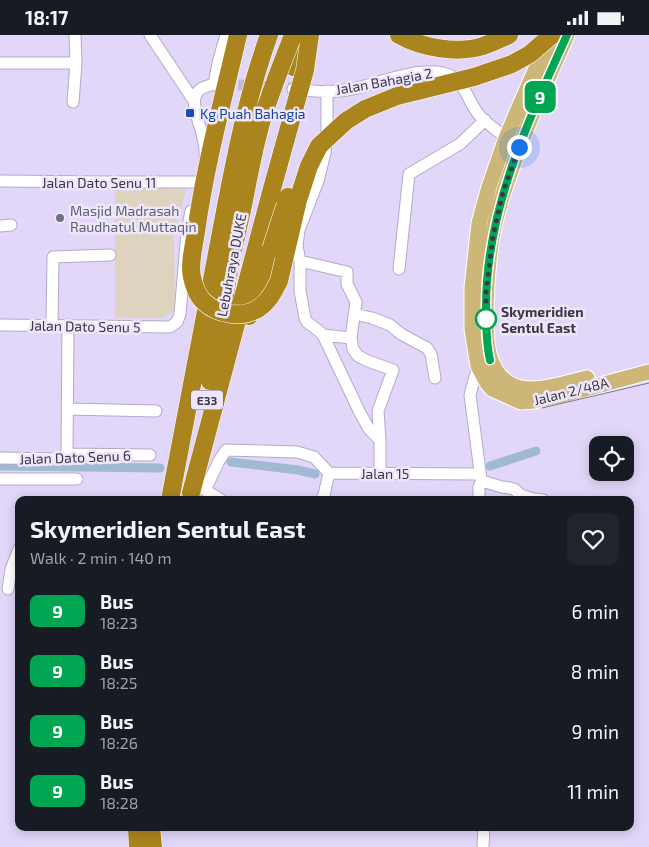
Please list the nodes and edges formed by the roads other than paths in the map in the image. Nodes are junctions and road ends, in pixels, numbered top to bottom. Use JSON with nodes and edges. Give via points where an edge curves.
{"nodes":[{"id":1,"x":75,"y":35,"type":"edge"},
{"id":2,"x":150,"y":35,"type":"edge"},
{"id":3,"x":226,"y":35,"type":"edge"},
{"id":4,"x":238,"y":35,"type":"edge"},
{"id":5,"x":250,"y":35,"type":"edge"},
{"id":6,"x":268,"y":35,"type":"edge"},
{"id":7,"x":293,"y":35,"type":"edge"},
{"id":8,"x":304,"y":35,"type":"edge"},
{"id":9,"x":310,"y":35,"type":"edge"},
{"id":10,"x":399,"y":35,"type":"edge"},
{"id":11,"x":509,"y":35,"type":"edge"},
{"id":12,"x":538,"y":35,"type":"edge"},
{"id":13,"x":551,"y":35,"type":"edge"},
{"id":14,"x":567,"y":35,"type":"edge"},
{"id":15,"x":0,"y":63,"type":"edge"},
{"id":16,"x":76,"y":63,"type":"junction"},
{"id":17,"x":292,"y":88,"type":"tunnel mouth"},
{"id":18,"x":326,"y":91,"type":"junction"},
{"id":19,"x":194,"y":101,"type":"junction"},
{"id":20,"x":74,"y":102,"type":"dead end"},
{"id":21,"x":485,"y":120,"type":"junction"},
{"id":22,"x":506,"y":138,"type":"junction"},
{"id":23,"x":0,"y":181,"type":"edge"},
{"id":24,"x":198,"y":181,"type":"junction"},
{"id":25,"x":233,"y":207,"type":"junction"},
{"id":26,"x":110,"y":255,"type":"dead end"},
{"id":27,"x":300,"y":261,"type":"junction"},
{"id":28,"x":398,"y":269,"type":"dead end"},
{"id":29,"x":354,"y":314,"type":"junction"},
{"id":30,"x":0,"y":325,"type":"edge"},
{"id":31,"x":52,"y":325,"type":"junction"},
{"id":32,"x":68,"y":325,"type":"junction"},
{"id":33,"x":323,"y":335,"type":"junction"},
{"id":34,"x":351,"y":339,"type":"junction"},
{"id":35,"x":649,"y":362,"type":"edge"},
{"id":36,"x":484,"y":363,"type":"junction"},
{"id":37,"x":649,"y":372,"type":"edge"},
{"id":38,"x":435,"y":378,"type":"dead end"},
{"id":39,"x":493,"y":380,"type":"junction"},
{"id":40,"x":470,"y":395,"type":"junction"},
{"id":41,"x":68,"y":409,"type":"junction"},
{"id":42,"x":156,"y":411,"type":"dead end"},
{"id":43,"x":380,"y":441,"type":"junction"},
{"id":44,"x":67,"y":454,"type":"junction"},
{"id":45,"x":150,"y":455,"type":"dead end"},
{"id":46,"x":0,"y":458,"type":"edge"},
{"id":47,"x":328,"y":473,"type":"junction"},
{"id":48,"x":380,"y":473,"type":"junction"},
{"id":49,"x":481,"y":477,"type":"junction"},
{"id":50,"x":0,"y":479,"type":"edge"},
{"id":51,"x":77,"y":479,"type":"dead end"},
{"id":52,"x":171,"y":496,"type":"edge"},
{"id":53,"x":197,"y":496,"type":"edge"},
{"id":54,"x":323,"y":496,"type":"edge"},
{"id":55,"x":479,"y":496,"type":"edge"},
{"id":56,"x":524,"y":496,"type":"edge"},
{"id":57,"x":15,"y":559,"type":"edge"},
{"id":58,"x":9,"y":589,"type":"edge"},
{"id":59,"x":137,"y":831,"type":"edge"},
{"id":60,"x":152,"y":831,"type":"edge"},
{"id":61,"x":484,"y":831,"type":"edge"},
{"id":62,"x":138,"y":847,"type":"edge"},
{"id":63,"x":153,"y":847,"type":"edge"},
{"id":64,"x":483,"y":847,"type":"edge"}],
"edges":[{"from":1,"to":16,"type":"street"},
{"from":2,"to":19,"type":"street"},
{"from":3,"to":19,"type":"street","via":[[218,63],[218,84],[199,90]]},
{"from":4,"to":13,"type":"highway","bridge":true,"via":[[200,202],[191,276],[204,302],[222,313],[241,315],[258,309],[274,292],[309,166],[319,147],[346,121],[397,97],[512,64],[530,54]]},
{"from":5,"to":25,"type":"highway","via":[[222,162]]},
{"from":6,"to":25,"type":"highway","name":"Lebuhraya DUKE","number":"E33","bridge":true,"via":[[238,143]]},
{"from":7,"to":25,"type":"highway","name":"Lebuhraya DUKE","number":"E33","bridge":true},
{"from":8,"to":25,"type":"highway","via":[[268,137]]},
{"from":9,"to":53,"type":"highway","bridge":true,"via":[[305,70],[270,196]]},
{"from":10,"to":11,"type":"highway","via":[[426,46],[454,50],[482,47]]},
{"from":12,"to":53,"type":"highway","bridge":true,"via":[[507,55],[472,68],[397,87],[362,101],[345,110],[315,138],[303,157],[287,198],[236,349]]},
{"from":13,"to":22,"type":"main road"},
{"from":14,"to":36,"type":"main road","via":[[524,133],[503,192],[486,292],[488,353]]},
{"from":15,"to":16,"type":"street"},
{"from":16,"to":20,"type":"street"},
{"from":17,"to":18,"type":"street","name":"Jalan Bahagia 2"},
{"from":18,"to":21,"type":"street","name":"Jalan Bahagia 2","via":[[442,72],[461,83],[470,102]]},
{"from":18,"to":27,"type":"street","via":[[325,153],[299,231],[296,246]]},
{"from":19,"to":24,"type":"street","via":[[206,144]]},
{"from":21,"to":22,"type":"street","name":"Jalan Bahagia 2"},
{"from":21,"to":28,"type":"street","via":[[460,144],[409,174]]},
{"from":22,"to":36,"type":"main road","via":[[480,223],[472,288],[472,329]]},
{"from":23,"to":24,"type":"street","name":"Jalan Dato Senu 11"},
{"from":24,"to":32,"type":"street","name":"Jalan Dato Senu 5","via":[[187,232],[177,322],[170,327]]},
{"from":25,"to":52,"type":"highway","name":"Lebuhraya DUKE","number":"E33","via":[[205,321]]},
{"from":25,"to":53,"type":"highway","name":"Lebuhraya DUKE","number":"E33","via":[[231,259]]},
{"from":26,"to":31,"type":"street","via":[[53,257]]},
{"from":27,"to":29,"type":"street","via":[[348,272],[347,284],[356,302]]},
{"from":27,"to":33,"type":"street","via":[[304,318]]},
{"from":29,"to":34,"type":"street"},
{"from":29,"to":38,"type":"street","via":[[390,325],[427,349],[431,354]]},
{"from":30,"to":31,"type":"street","name":"Jalan Dato Senu 5"},
{"from":31,"to":32,"type":"street","name":"Jalan Dato Senu 5"},
{"from":32,"to":41,"type":"street"},
{"from":33,"to":34,"type":"street"},
{"from":33,"to":43,"type":"street","via":[[360,413]]},
{"from":34,"to":43,"type":"street","via":[[358,356],[393,370],[378,411]]},
{"from":35,"to":39,"type":"main road","name":"Jalan 2/48A","via":[[533,390]]},
{"from":36,"to":39,"type":"main road","name":"Jalan 2/48A"},
{"from":36,"to":40,"type":"street"},
{"from":37,"to":39,"type":"main road","name":"Jalan 2/48A","via":[[559,396],[521,402],[492,389]]},
{"from":39,"to":40,"type":"street","via":[[477,385]]},
{"from":40,"to":49,"type":"street"},
{"from":41,"to":42,"type":"street"},
{"from":41,"to":44,"type":"street"},
{"from":43,"to":48,"type":"street"},
{"from":44,"to":45,"type":"street","name":"Jalan Dato Senu 6"},
{"from":44,"to":46,"type":"street","name":"Jalan Dato Senu 6","via":[[64,459]]},
{"from":47,"to":48,"type":"street","name":"Jalan 15"},
{"from":47,"to":53,"type":"street","via":[[314,457],[297,452],[226,450]]},
{"from":47,"to":54,"type":"street"},
{"from":48,"to":49,"type":"street","name":"Jalan 15"},
{"from":49,"to":55,"type":"street"},
{"from":49,"to":56,"type":"street","name":"Jalan 15","via":[[514,489]]},
{"from":50,"to":51,"type":"street"},
{"from":57,"to":58,"type":"street"},
{"from":59,"to":62,"type":"highway"},
{"from":60,"to":63,"type":"highway"},
{"from":61,"to":64,"type":"street"}]}
